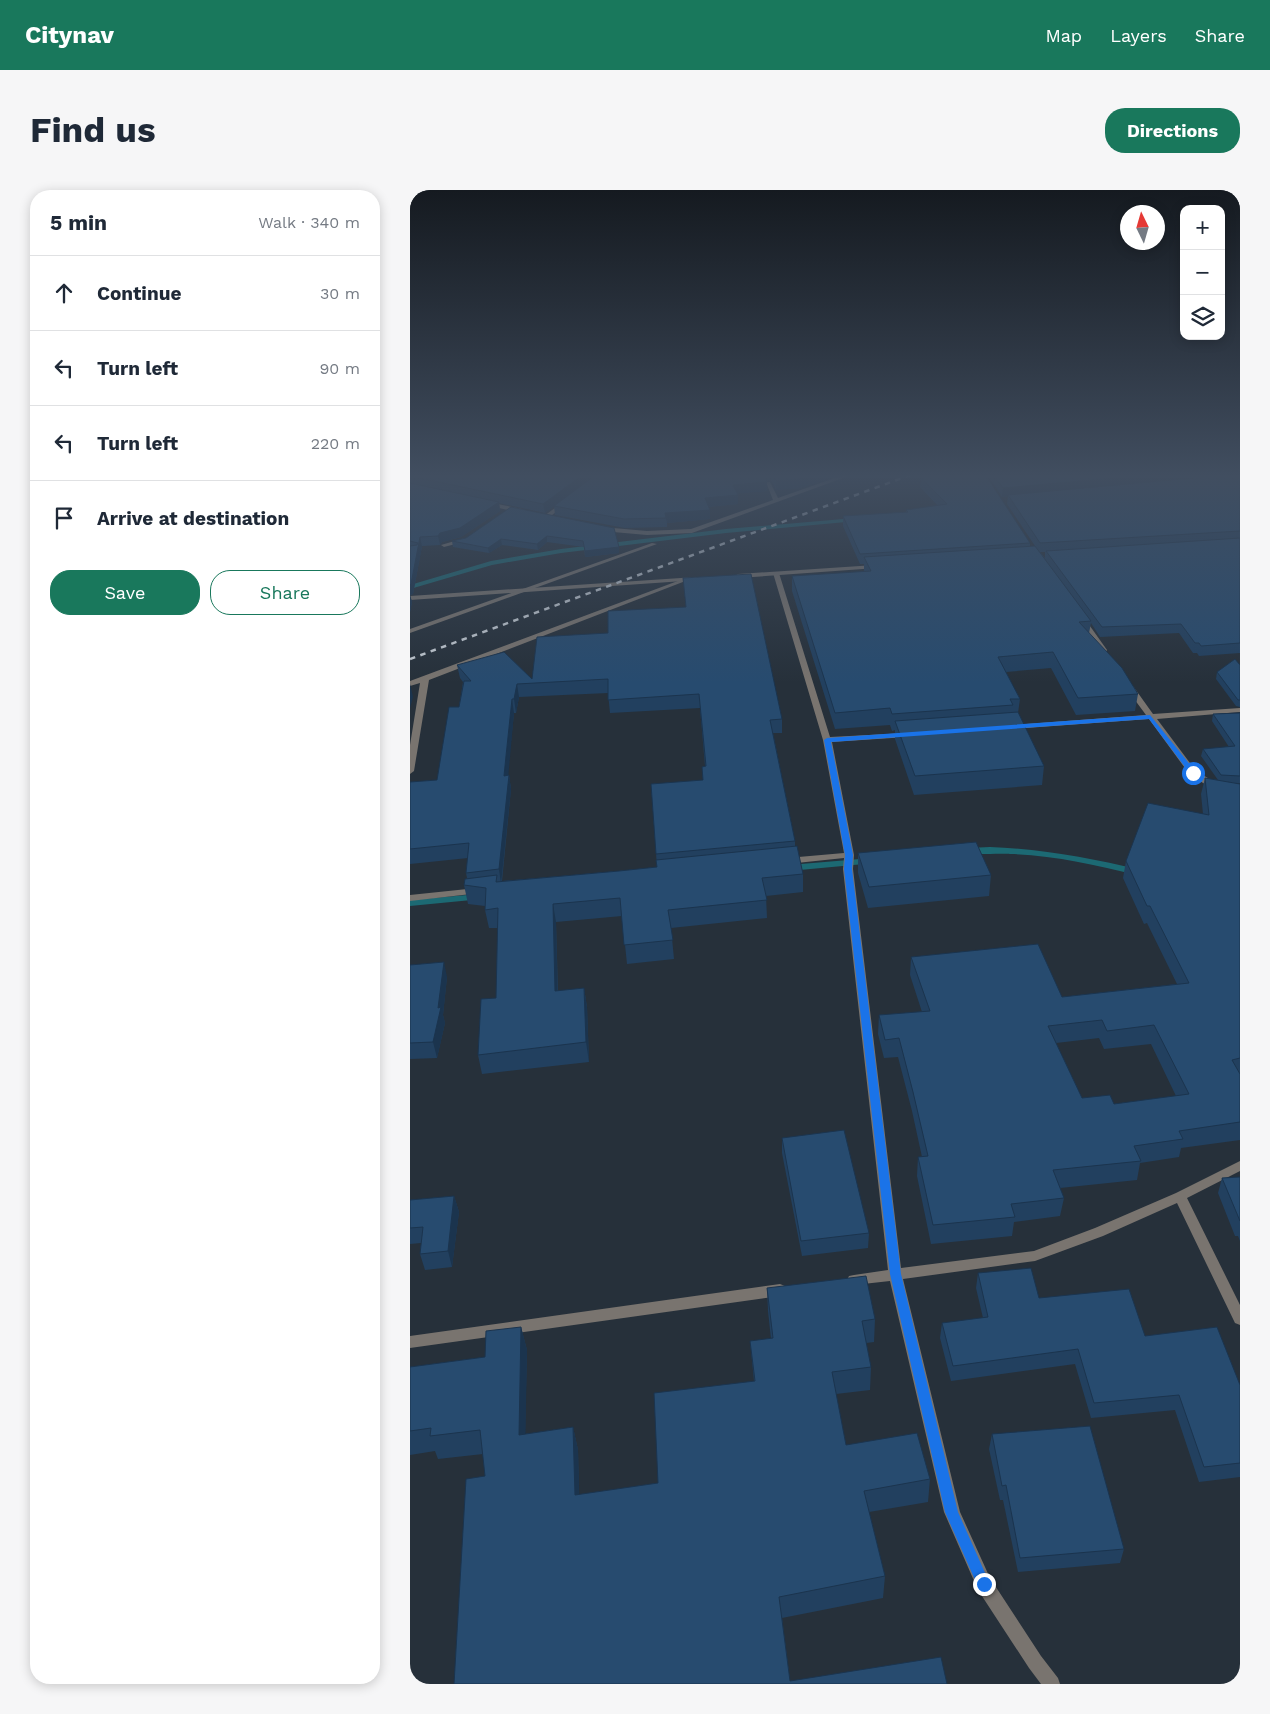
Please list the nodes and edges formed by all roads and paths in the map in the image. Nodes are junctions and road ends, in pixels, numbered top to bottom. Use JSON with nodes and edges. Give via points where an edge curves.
{"nodes":[{"id":1,"x":449,"y":544,"type":"edge"},
{"id":2,"x":654,"y":544,"type":"dead end"},
{"id":3,"x":444,"y":545,"type":"edge"},
{"id":4,"x":884,"y":566,"type":"edge"},
{"id":5,"x":776,"y":574,"type":"junction"},
{"id":6,"x":730,"y":576,"type":"edge"},
{"id":7,"x":703,"y":578,"type":"edge"},
{"id":8,"x":685,"y":580,"type":"junction"},
{"id":9,"x":527,"y":590,"type":"junction"},
{"id":10,"x":410,"y":598,"type":"edge"},
{"id":11,"x":1075,"y":612,"type":"edge"},
{"id":12,"x":410,"y":631,"type":"edge"},
{"id":13,"x":1110,"y":660,"type":"edge"},
{"id":14,"x":426,"y":678,"type":"junction"},
{"id":15,"x":410,"y":684,"type":"edge"},
{"id":16,"x":1127,"y":685,"type":"edge"},
{"id":17,"x":1240,"y":710,"type":"edge"},
{"id":18,"x":1150,"y":717,"type":"junction"},
{"id":19,"x":1004,"y":728,"type":"edge"},
{"id":20,"x":916,"y":734,"type":"edge"},
{"id":21,"x":827,"y":740,"type":"junction"},
{"id":22,"x":410,"y":771,"type":"edge"},
{"id":23,"x":1240,"y":788,"type":"edge"},
{"id":24,"x":849,"y":855,"type":"junction"},
{"id":25,"x":780,"y":862,"type":"edge"},
{"id":26,"x":488,"y":890,"type":"edge"},
{"id":27,"x":410,"y":898,"type":"edge"},
{"id":28,"x":1240,"y":1166,"type":"edge"},
{"id":29,"x":1180,"y":1196,"type":"junction"},
{"id":30,"x":896,"y":1274,"type":"junction"},
{"id":31,"x":837,"y":1282,"type":"edge"},
{"id":32,"x":789,"y":1289,"type":"edge"},
{"id":33,"x":1240,"y":1319,"type":"edge"},
{"id":34,"x":410,"y":1342,"type":"edge"},
{"id":35,"x":1052,"y":1684,"type":"edge"}],
"edges":[{"from":1,"to":3,"type":"street"},
{"from":2,"to":9,"type":"street"},
{"from":4,"to":5,"type":"street"},
{"from":5,"to":6,"type":"street"},
{"from":5,"to":21,"type":"street"},
{"from":7,"to":8,"type":"street"},
{"from":8,"to":9,"type":"street"},
{"from":8,"to":14,"type":"street"},
{"from":9,"to":10,"type":"street"},
{"from":9,"to":12,"type":"street"},
{"from":11,"to":13,"type":"street"},
{"from":14,"to":15,"type":"street"},
{"from":14,"to":22,"type":"street"},
{"from":16,"to":18,"type":"street"},
{"from":17,"to":18,"type":"street"},
{"from":18,"to":19,"type":"street"},
{"from":18,"to":23,"type":"street","via":[[1193,773],[1216,787]]},
{"from":20,"to":21,"type":"street"},
{"from":21,"to":24,"type":"street"},
{"from":24,"to":25,"type":"street"},
{"from":24,"to":30,"type":"street","via":[[848,869]]},
{"from":26,"to":27,"type":"street"},
{"from":28,"to":29,"type":"street"},
{"from":29,"to":30,"type":"street","via":[[1099,1232],[1034,1256]]},
{"from":29,"to":33,"type":"street"},
{"from":30,"to":31,"type":"street"},
{"from":30,"to":35,"type":"street","via":[[952,1512],[984,1584]]},
{"from":32,"to":34,"type":"street"}]}
